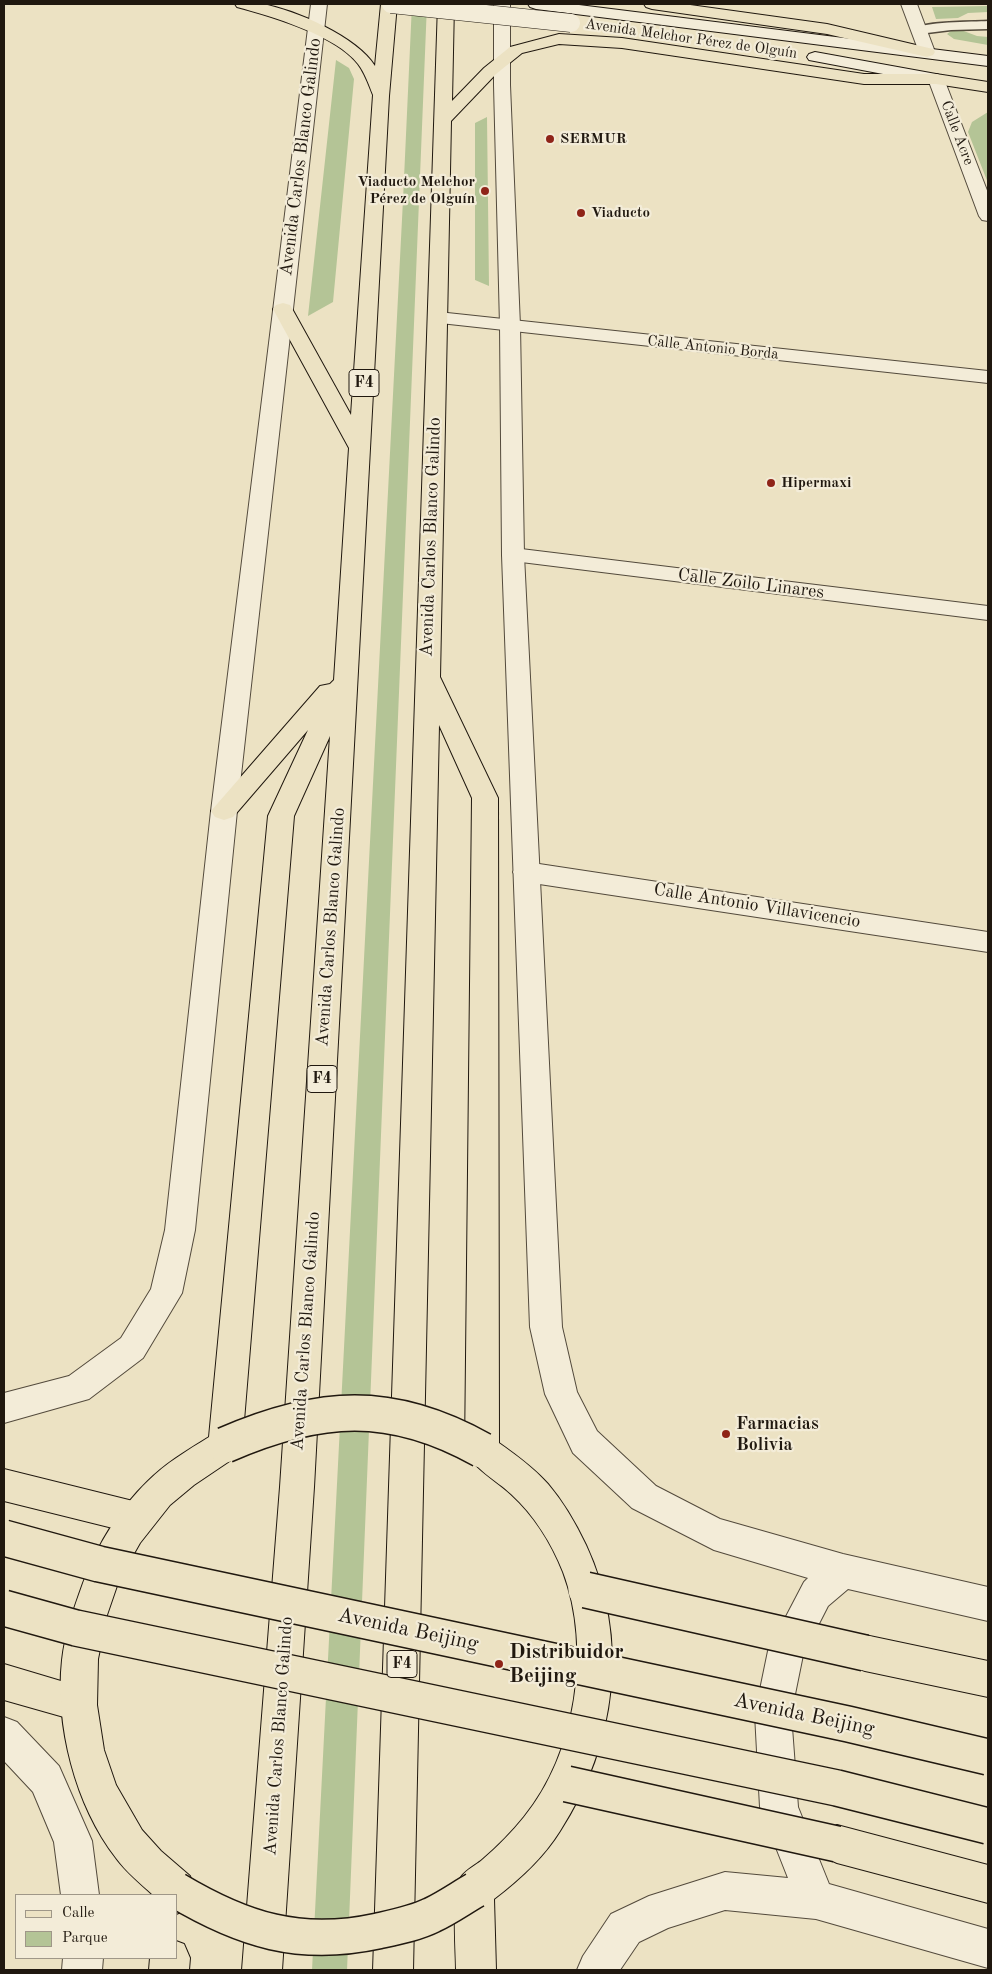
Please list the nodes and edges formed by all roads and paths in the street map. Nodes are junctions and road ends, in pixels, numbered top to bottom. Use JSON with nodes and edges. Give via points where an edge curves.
{"nodes":[{"id":1,"x":243,"y":4,"type":"edge"},
{"id":2,"x":319,"y":4,"type":"edge"},
{"id":3,"x":390,"y":4,"type":"edge"},
{"id":4,"x":446,"y":4,"type":"edge"},
{"id":5,"x":502,"y":4,"type":"edge"},
{"id":6,"x":536,"y":4,"type":"edge"},
{"id":7,"x":652,"y":4,"type":"edge"},
{"id":8,"x":909,"y":4,"type":"edge"},
{"id":9,"x":574,"y":15,"type":"junction"},
{"id":10,"x":988,"y":25,"type":"edge"},
{"id":11,"x":316,"y":30,"type":"junction"},
{"id":12,"x":919,"y":30,"type":"junction"},
{"id":13,"x":928,"y":52,"type":"junction"},
{"id":14,"x":988,"y":60,"type":"edge"},
{"id":15,"x":503,"y":61,"type":"junction"},
{"id":16,"x":936,"y":79,"type":"junction"},
{"id":17,"x":988,"y":87,"type":"edge"},
{"id":18,"x":381,"y":96,"type":"junction"},
{"id":19,"x":444,"y":119,"type":"junction"},
{"id":20,"x":988,"y":216,"type":"edge"},
{"id":21,"x":283,"y":309,"type":"junction"},
{"id":22,"x":438,"y":318,"type":"junction"},
{"id":23,"x":510,"y":326,"type":"junction"},
{"id":24,"x":988,"y":377,"type":"edge"},
{"id":25,"x":360,"y":449,"type":"junction"},
{"id":26,"x":513,"y":555,"type":"junction"},
{"id":27,"x":988,"y":613,"type":"edge"},
{"id":28,"x":347,"y":670,"type":"junction"},
{"id":29,"x":427,"y":675,"type":"junction"},
{"id":30,"x":224,"y":811,"type":"junction"},
{"id":31,"x":526,"y":872,"type":"junction"},
{"id":32,"x":988,"y":942,"type":"edge"},
{"id":33,"x":4,"y":1408,"type":"edge"},
{"id":34,"x":225,"y":1444,"type":"junction"},
{"id":35,"x":482,"y":1450,"type":"junction"},
{"id":36,"x":4,"y":1485,"type":"edge"},
{"id":37,"x":137,"y":1518,"type":"junction"},
{"id":38,"x":4,"y":1538,"type":"edge"},
{"id":39,"x":843,"y":1572,"type":"junction"},
{"id":40,"x":586,"y":1590,"type":"junction"},
{"id":41,"x":988,"y":1604,"type":"edge"},
{"id":42,"x":4,"y":1608,"type":"edge"},
{"id":43,"x":988,"y":1679,"type":"edge"},
{"id":44,"x":4,"y":1682,"type":"edge"},
{"id":45,"x":78,"y":1703,"type":"junction"},
{"id":46,"x":4,"y":1735,"type":"edge"},
{"id":47,"x":988,"y":1758,"type":"edge"},
{"id":48,"x":567,"y":1784,"type":"junction"},
{"id":49,"x":988,"y":1826,"type":"edge"},
{"id":50,"x":988,"y":1884,"type":"edge"},
{"id":51,"x":475,"y":1890,"type":"junction"},
{"id":52,"x":175,"y":1893,"type":"edge"},
{"id":53,"x":80,"y":1894,"type":"edge"},
{"id":54,"x":178,"y":1895,"type":"edge"},
{"id":55,"x":816,"y":1900,"type":"junction"},
{"id":56,"x":988,"y":1948,"type":"edge"},
{"id":57,"x":262,"y":1970,"type":"edge"},
{"id":58,"x":394,"y":1970,"type":"edge"},
{"id":59,"x":476,"y":1970,"type":"edge"},
{"id":60,"x":597,"y":1970,"type":"edge"}],
"edges":[{"from":1,"to":11,"type":"main road","via":[[268,10]]},
{"from":2,"to":11,"type":"street","name":"Avenida Carlos Blanco Galindo"},
{"from":3,"to":9,"type":"street","name":"Avenida Melchor Pérez de Olguín","bridge":true},
{"from":3,"to":18,"type":"main road","name":"Avenida Carlos Blanco Galindo","number":"F4"},
{"from":4,"to":19,"type":"main road","name":"Avenida Carlos Blanco Galindo","number":"F4"},
{"from":5,"to":15,"type":"street"},
{"from":6,"to":9,"type":"street","name":"Avenida Melchor Pérez de Olguín"},
{"from":7,"to":13,"type":"main road","via":[[827,29]]},
{"from":8,"to":12,"type":"street"},
{"from":9,"to":13,"type":"street","name":"Avenida Melchor Pérez de Olguín"},
{"from":9,"to":16,"type":"street","name":"Avenida Melchor Pérez de Olguín"},
{"from":10,"to":12,"type":"lane"},
{"from":11,"to":18,"type":"main road","via":[[358,54],[371,70]]},
{"from":11,"to":21,"type":"street","name":"Avenida Carlos Blanco Galindo"},
{"from":12,"to":13,"type":"street"},
{"from":13,"to":14,"type":"street","name":"Avenida Melchor Pérez de Olguín"},
{"from":15,"to":16,"type":"main road","via":[[516,50],[531,45],[580,38],[864,79]]},
{"from":15,"to":19,"type":"main road"},
{"from":15,"to":23,"type":"street"},
{"from":16,"to":17,"type":"main road","name":"Avenida Melchor Pérez de Olguín"},
{"from":16,"to":20,"type":"street","name":"Calle Acre"},
{"from":18,"to":25,"type":"main road","name":"Avenida Carlos Blanco Galindo","number":"F4"},
{"from":19,"to":22,"type":"main road","name":"Avenida Carlos Blanco Galindo","number":"F4"},
{"from":21,"to":25,"type":"main road"},
{"from":21,"to":30,"type":"street","name":"Avenida Carlos Blanco Galindo"},
{"from":22,"to":23,"type":"street","name":"Calle Antonio Borda"},
{"from":22,"to":29,"type":"main road","name":"Avenida Carlos Blanco Galindo","number":"F4"},
{"from":23,"to":24,"type":"street","name":"Calle Antonio Borda"},
{"from":23,"to":26,"type":"street"},
{"from":25,"to":28,"type":"main road","name":"Avenida Carlos Blanco Galindo","number":"F4"},
{"from":26,"to":27,"type":"street","name":"Calle Zoilo Linares"},
{"from":26,"to":31,"type":"street"},
{"from":28,"to":30,"type":"main road"},
{"from":28,"to":34,"type":"main road","via":[[281,816]]},
{"from":28,"to":57,"type":"main road","name":"Avenida Carlos Blanco Galindo","number":"F4","via":[[296,1497]]},
{"from":29,"to":35,"type":"main road","via":[[485,798]]},
{"from":29,"to":58,"type":"main road","name":"Avenida Carlos Blanco Galindo","number":"F4"},
{"from":30,"to":33,"type":"street","name":"Avenida Carlos Blanco Galindo","via":[[180,1230],[166,1293],[132,1348],[78,1389]]},
{"from":31,"to":32,"type":"street","name":"Calle Antonio Villavicencio"},
{"from":31,"to":39,"type":"street","via":[[546,1327],[561,1394],[585,1442],[644,1497],[714,1534]]},
{"from":34,"to":35,"type":"main road","bridge":true,"via":[[280,1422],[319,1415],[369,1413],[422,1423]]},
{"from":34,"to":37,"type":"main road","via":[[185,1471]]},
{"from":35,"to":40,"type":"main road","via":[[510,1471],[536,1497],[558,1526]]},
{"from":36,"to":37,"type":"main road"},
{"from":37,"to":45,"type":"main road","bridge":true,"via":[[104,1572],[85,1624],[80,1652]]},
{"from":38,"to":47,"type":"main road","name":"Avenida Beijing","bridge":true,"via":[[99,1564],[848,1724]]},
{"from":39,"to":41,"type":"street"},
{"from":39,"to":55,"type":"street","via":[[816,1594],[786,1650],[773,1714],[779,1807]]},
{"from":40,"to":43,"type":"main road","bridge":true},
{"from":40,"to":48,"type":"main road","bridge":true,"via":[[593,1620],[595,1681],[584,1742]]},
{"from":42,"to":49,"type":"main road","bridge":true,"via":[[76,1628],[837,1788]]},
{"from":44,"to":45,"type":"main road"},
{"from":45,"to":52,"type":"main road","via":[[86,1755],[104,1805],[124,1837]]},
{"from":46,"to":53,"type":"street","via":[[46,1779],[73,1841]]},
{"from":48,"to":50,"type":"main road","bridge":true,"via":[[837,1844]]},
{"from":48,"to":51,"type":"main road","via":[[547,1818],[521,1850]]},
{"from":51,"to":54,"type":"main road","bridge":true,"via":[[431,1915],[347,1938],[289,1936],[261,1931]]},
{"from":51,"to":59,"type":"main road"},
{"from":55,"to":56,"type":"street"},
{"from":55,"to":60,"type":"street","via":[[725,1891],[663,1910],[625,1928]]}]}
